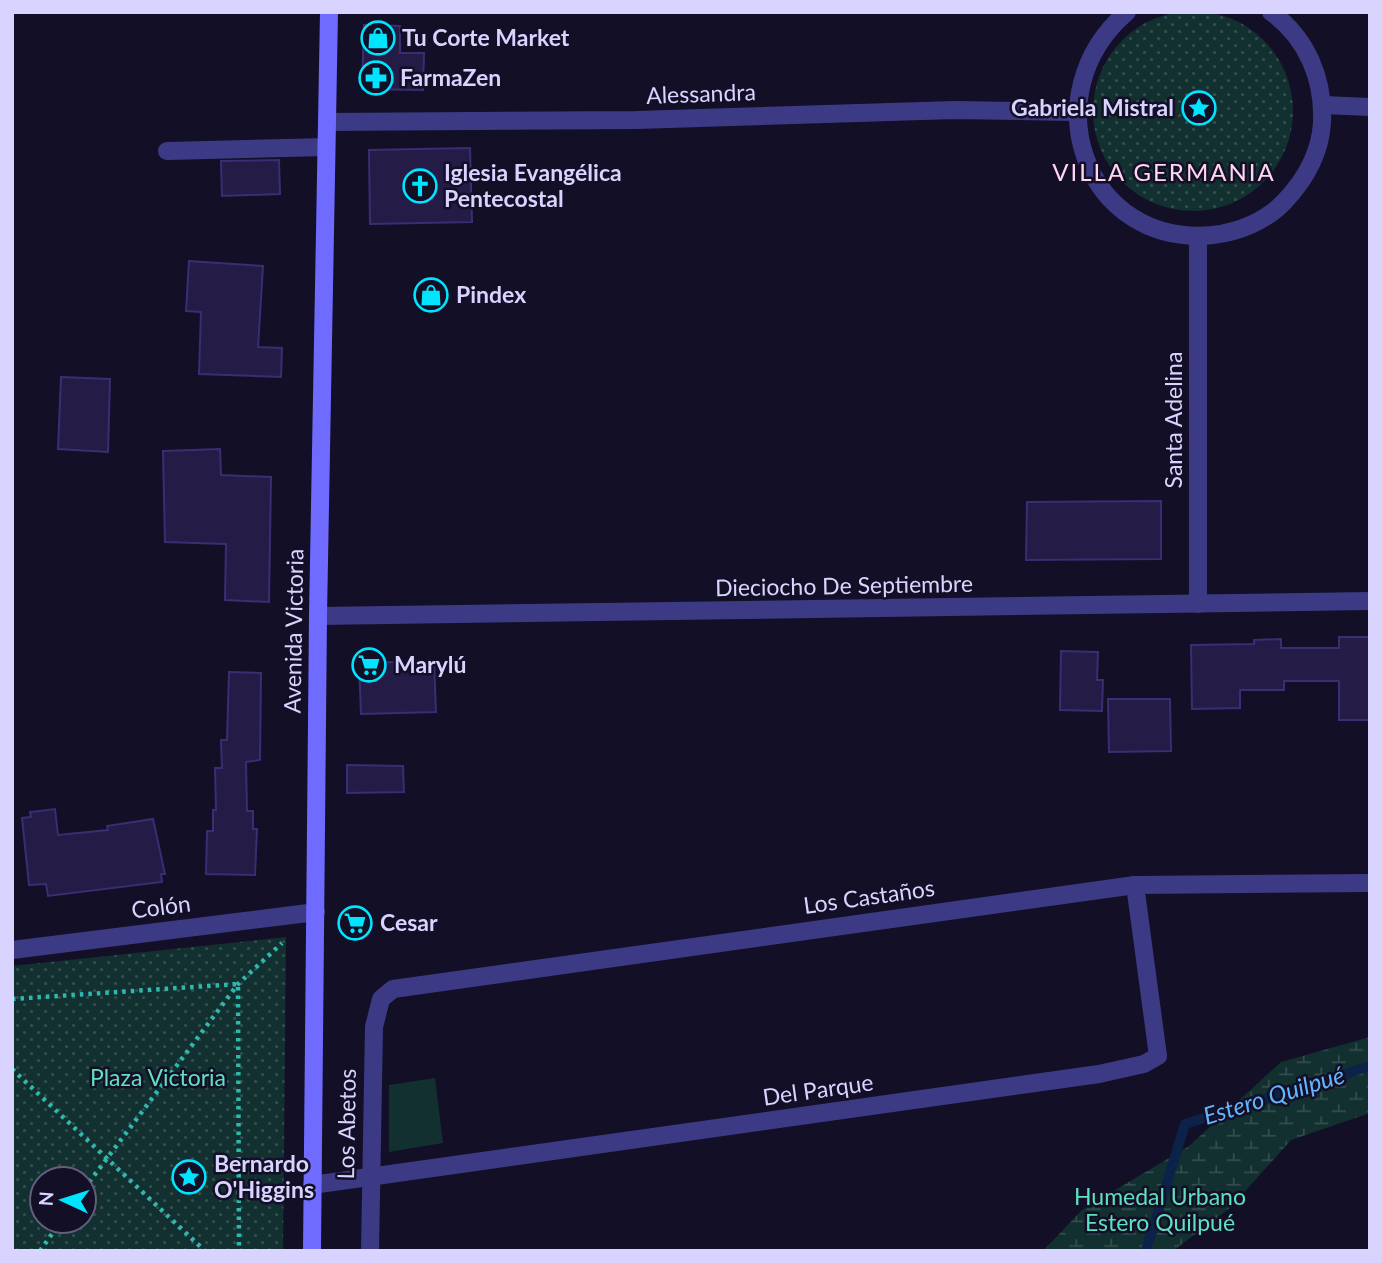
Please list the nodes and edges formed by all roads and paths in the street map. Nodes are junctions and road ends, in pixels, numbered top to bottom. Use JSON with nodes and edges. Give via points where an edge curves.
{"nodes":[{"id":1,"x":329,"y":12,"type":"edge"},
{"id":2,"x":1127,"y":12,"type":"edge"},
{"id":3,"x":1271,"y":12,"type":"edge"},
{"id":4,"x":1323,"y":105,"type":"junction"},
{"id":5,"x":1370,"y":107,"type":"edge"},
{"id":6,"x":1076,"y":112,"type":"junction"},
{"id":7,"x":327,"y":122,"type":"junction"},
{"id":8,"x":326,"y":147,"type":"junction"},
{"id":9,"x":167,"y":151,"type":"dead end"},
{"id":10,"x":1198,"y":237,"type":"junction"},
{"id":11,"x":1370,"y":601,"type":"edge"},
{"id":12,"x":1198,"y":604,"type":"junction"},
{"id":13,"x":318,"y":616,"type":"junction"},
{"id":14,"x":1370,"y":883,"type":"edge"},
{"id":15,"x":1135,"y":885,"type":"junction"},
{"id":16,"x":316,"y":912,"type":"junction"},
{"id":17,"x":12,"y":950,"type":"edge"},
{"id":18,"x":238,"y":984,"type":"junction"},
{"id":19,"x":12,"y":999,"type":"edge"},
{"id":20,"x":380,"y":999,"type":"joint"},
{"id":21,"x":12,"y":1069,"type":"edge"},
{"id":22,"x":107,"y":1157,"type":"junction"},
{"id":23,"x":98,"y":1170,"type":"edge"},
{"id":24,"x":370,"y":1179,"type":"junction"},
{"id":25,"x":312,"y":1185,"type":"junction"},
{"id":26,"x":51,"y":1235,"type":"edge"},
{"id":27,"x":40,"y":1251,"type":"edge"},
{"id":28,"x":205,"y":1251,"type":"edge"},
{"id":29,"x":239,"y":1251,"type":"edge"},
{"id":30,"x":313,"y":1251,"type":"edge"},
{"id":31,"x":370,"y":1251,"type":"edge"}],
"edges":[{"from":1,"to":7,"type":"street","name":"Avenida Victoria"},
{"from":2,"to":6,"type":"street","via":[[1093,52],[1082,75]]},
{"from":3,"to":4,"type":"street","via":[[1304,45],[1317,74]]},
{"from":4,"to":5,"type":"street"},
{"from":4,"to":10,"type":"street","via":[[1313,162],[1298,187],[1254,224],[1227,234]]},
{"from":6,"to":7,"type":"street","name":"Alessandra","via":[[954,110],[638,120]]},
{"from":6,"to":10,"type":"street","via":[[1087,162],[1099,185],[1126,213],[1160,230]]},
{"from":7,"to":8,"type":"street","name":"Avenida Victoria"},
{"from":8,"to":9,"type":"street"},
{"from":8,"to":13,"type":"street","name":"Avenida Victoria"},
{"from":10,"to":12,"type":"street","name":"Santa Adelina"},
{"from":11,"to":12,"type":"street","name":"Dieciocho De Septiembre"},
{"from":12,"to":13,"type":"street","name":"Dieciocho De Septiembre"},
{"from":13,"to":16,"type":"street","name":"Avenida Victoria"},
{"from":14,"to":15,"type":"street","name":"Los Castaños"},
{"from":15,"to":20,"type":"street","name":"Los Castaños","via":[[410,984]]},
{"from":15,"to":24,"type":"street","name":"Del Parque","via":[[1158,1056],[1144,1064]]},
{"from":16,"to":17,"type":"street","name":"Colón"},
{"from":16,"to":18,"type":"path"},
{"from":16,"to":25,"type":"street","name":"Avenida Victoria"},
{"from":18,"to":19,"type":"path"},
{"from":18,"to":22,"type":"path"},
{"from":18,"to":29,"type":"path"},
{"from":20,"to":24,"type":"street","name":"Los Abetos","via":[[374,1027]]},
{"from":21,"to":22,"type":"path"},
{"from":22,"to":23,"type":"path"},
{"from":22,"to":28,"type":"path"},
{"from":24,"to":25,"type":"street","name":"Del Parque"},
{"from":24,"to":31,"type":"street","name":"Los Abetos"},
{"from":25,"to":30,"type":"street","name":"Avenida Victoria"},
{"from":26,"to":27,"type":"path"}]}
